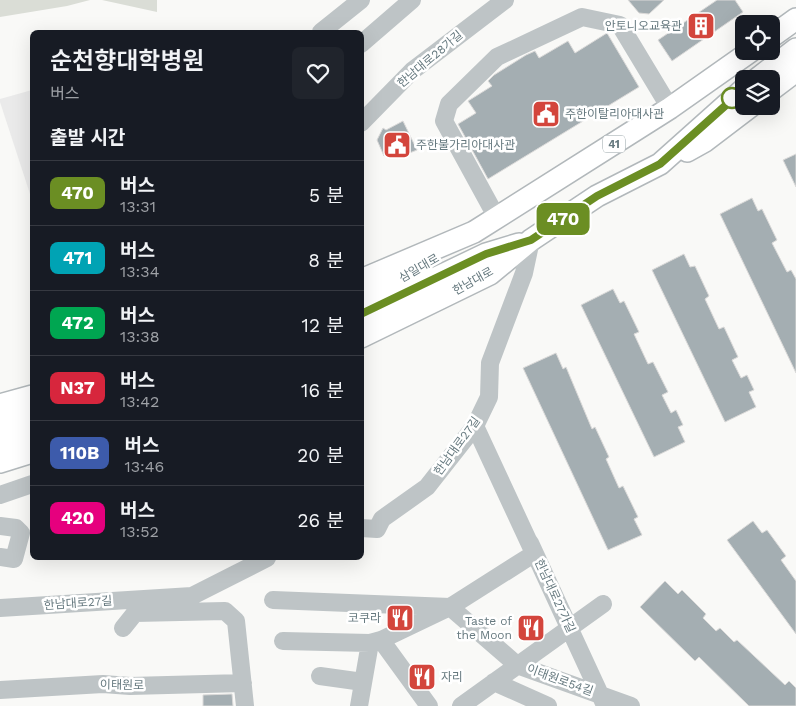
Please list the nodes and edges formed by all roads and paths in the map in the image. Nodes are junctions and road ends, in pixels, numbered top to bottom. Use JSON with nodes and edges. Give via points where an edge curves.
{"nodes":[{"id":1,"x":361,"y":0,"type":"edge"},
{"id":2,"x":412,"y":0,"type":"edge"},
{"id":3,"x":504,"y":0,"type":"edge"},
{"id":4,"x":796,"y":19,"type":"edge"},
{"id":5,"x":324,"y":30,"type":"edge"},
{"id":6,"x":780,"y":31,"type":"edge"},
{"id":7,"x":364,"y":41,"type":"edge"},
{"id":8,"x":796,"y":49,"type":"edge"},
{"id":9,"x":738,"y":60,"type":"edge"},
{"id":10,"x":769,"y":70,"type":"edge"},
{"id":11,"x":796,"y":71,"type":"edge"},
{"id":12,"x":780,"y":83,"type":"edge"},
{"id":13,"x":735,"y":97,"type":"edge"},
{"id":14,"x":670,"y":108,"type":"junction"},
{"id":15,"x":740,"y":115,"type":"edge"},
{"id":16,"x":364,"y":120,"type":"edge"},
{"id":17,"x":660,"y":164,"type":"junction"},
{"id":18,"x":497,"y":218,"type":"junction"},
{"id":19,"x":474,"y":232,"type":"junction"},
{"id":20,"x":531,"y":240,"type":"junction"},
{"id":21,"x":364,"y":279,"type":"edge"},
{"id":22,"x":364,"y":297,"type":"edge"},
{"id":23,"x":364,"y":313,"type":"edge"},
{"id":24,"x":364,"y":336,"type":"edge"},
{"id":25,"x":30,"y":397,"type":"edge"},
{"id":26,"x":0,"y":405,"type":"edge"},
{"id":27,"x":30,"y":415,"type":"edge"},
{"id":28,"x":0,"y":424,"type":"edge"},
{"id":29,"x":475,"y":426,"type":"junction"},
{"id":30,"x":30,"y":433,"type":"edge"},
{"id":31,"x":0,"y":442,"type":"edge"},
{"id":32,"x":30,"y":453,"type":"edge"},
{"id":33,"x":0,"y":462,"type":"edge"},
{"id":34,"x":30,"y":485,"type":"edge"},
{"id":35,"x":503,"y":486,"type":"junction"},
{"id":36,"x":0,"y":495,"type":"edge"},
{"id":37,"x":0,"y":526,"type":"edge"},
{"id":38,"x":364,"y":528,"type":"edge"},
{"id":39,"x":0,"y":557,"type":"edge"},
{"id":40,"x":263,"y":560,"type":"edge"},
{"id":41,"x":273,"y":600,"type":"dead end"},
{"id":42,"x":603,"y":604,"type":"dead end"},
{"id":43,"x":450,"y":607,"type":"junction"},
{"id":44,"x":0,"y":608,"type":"edge"},
{"id":45,"x":123,"y":628,"type":"dead end"},
{"id":46,"x":569,"y":628,"type":"junction"},
{"id":47,"x":284,"y":641,"type":"dead end"},
{"id":48,"x":375,"y":641,"type":"junction"},
{"id":49,"x":517,"y":665,"type":"junction"},
{"id":50,"x":320,"y":676,"type":"dead end"},
{"id":51,"x":363,"y":682,"type":"junction"},
{"id":52,"x":494,"y":682,"type":"junction"},
{"id":53,"x":243,"y":683,"type":"junction"},
{"id":54,"x":0,"y":690,"type":"edge"},
{"id":55,"x":603,"y":700,"type":"edge"},
{"id":56,"x":245,"y":706,"type":"edge"},
{"id":57,"x":359,"y":706,"type":"edge"},
{"id":58,"x":429,"y":706,"type":"edge"},
{"id":59,"x":461,"y":706,"type":"edge"},
{"id":60,"x":548,"y":706,"type":"edge"},
{"id":61,"x":631,"y":706,"type":"edge"}],
"edges":[{"from":1,"to":5,"type":"street"},
{"from":2,"to":7,"type":"street"},
{"from":3,"to":16,"type":"street","name":"한남대로28가길","via":[[412,71]]},
{"from":4,"to":6,"type":"main road"},
{"from":8,"to":10,"type":"main road"},
{"from":9,"to":14,"type":"main road","number":"41"},
{"from":11,"to":12,"type":"main road"},
{"from":13,"to":17,"type":"main road","name":"한남대로"},
{"from":14,"to":18,"type":"main road","number":"41"},
{"from":14,"to":18,"type":"street","via":[[620,25],[582,17],[497,57],[448,104],[444,121]]},
{"from":15,"to":17,"type":"main road","via":[[705,142]]},
{"from":17,"to":20,"type":"main road","name":"한남대로","via":[[597,196]]},
{"from":18,"to":19,"type":"main road","number":"41"},
{"from":19,"to":21,"type":"main road","number":"41"},
{"from":19,"to":22,"type":"main road","name":"삼일대로","via":[[426,266]]},
{"from":20,"to":23,"type":"main road","name":"삼일대로","via":[[486,254]]},
{"from":20,"to":24,"type":"main road","name":"한남대로","via":[[490,274]]},
{"from":20,"to":29,"type":"street","name":"한남대로27길","via":[[524,273],[490,363],[489,397]]},
{"from":25,"to":26,"type":"main road"},
{"from":27,"to":28,"type":"main road"},
{"from":29,"to":35,"type":"street","name":"한남대로27가길"},
{"from":29,"to":38,"type":"street","name":"한남대로27길","via":[[427,487],[382,519],[377,529]]},
{"from":30,"to":31,"type":"main road"},
{"from":32,"to":33,"type":"main road"},
{"from":34,"to":36,"type":"street"},
{"from":35,"to":43,"type":"street","name":"한남대로27가길","via":[[532,555]]},
{"from":35,"to":46,"type":"street","name":"한남대로27가길"},
{"from":37,"to":39,"type":"street","via":[[16,528],[21,533],[14,559]]},
{"from":40,"to":44,"type":"street","name":"한남대로27길","via":[[192,596]]},
{"from":41,"to":43,"type":"street"},
{"from":42,"to":46,"type":"street","name":"이태원로54길"},
{"from":43,"to":48,"type":"street","name":"한남대로27가길"},
{"from":43,"to":49,"type":"street"},
{"from":45,"to":53,"type":"street","via":[[135,613],[224,611],[236,621]]},
{"from":46,"to":49,"type":"street","name":"이태원로54길"},
{"from":46,"to":55,"type":"street","name":"한남대로27가길"},
{"from":47,"to":48,"type":"street","name":"한남대로27가길"},
{"from":48,"to":51,"type":"street"},
{"from":48,"to":58,"type":"street"},
{"from":49,"to":52,"type":"street","name":"이태원로54길"},
{"from":49,"to":55,"type":"street","name":"이태원로54길"},
{"from":50,"to":51,"type":"street"},
{"from":51,"to":57,"type":"street"},
{"from":52,"to":59,"type":"street","name":"이태원로54길"},
{"from":52,"to":60,"type":"street"},
{"from":53,"to":54,"type":"street","name":"이태원로","via":[[102,684]]},
{"from":53,"to":56,"type":"street"},
{"from":55,"to":61,"type":"street","name":"이태원로54길"}]}
